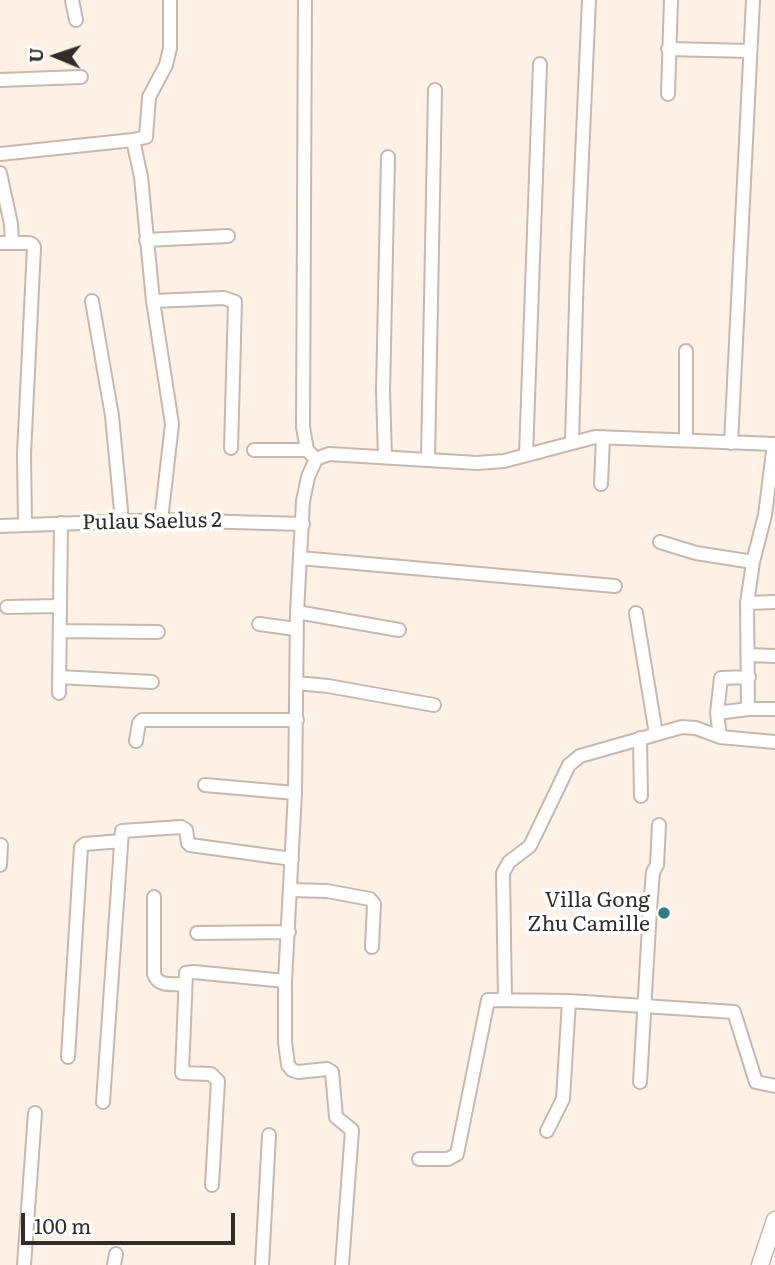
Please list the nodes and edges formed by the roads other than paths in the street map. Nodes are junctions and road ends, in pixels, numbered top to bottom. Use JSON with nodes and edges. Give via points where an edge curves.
{"nodes":[{"id":1,"x":72,"y":0,"type":"edge"},
{"id":2,"x":170,"y":0,"type":"edge"},
{"id":3,"x":305,"y":0,"type":"edge"},
{"id":4,"x":589,"y":0,"type":"edge"},
{"id":5,"x":671,"y":0,"type":"edge"},
{"id":6,"x":753,"y":0,"type":"edge"},
{"id":7,"x":76,"y":20,"type":"dead end"},
{"id":8,"x":668,"y":49,"type":"junction"},
{"id":9,"x":750,"y":51,"type":"junction"},
{"id":10,"x":540,"y":64,"type":"dead end"},
{"id":11,"x":81,"y":77,"type":"dead end"},
{"id":12,"x":0,"y":80,"type":"edge"},
{"id":13,"x":435,"y":90,"type":"dead end"},
{"id":14,"x":668,"y":94,"type":"dead end"},
{"id":15,"x":133,"y":140,"type":"junction"},
{"id":16,"x":0,"y":153,"type":"edge"},
{"id":17,"x":388,"y":157,"type":"dead end"},
{"id":18,"x":0,"y":173,"type":"edge"},
{"id":19,"x":228,"y":236,"type":"dead end"},
{"id":20,"x":146,"y":240,"type":"junction"},
{"id":21,"x":6,"y":243,"type":"edge"},
{"id":22,"x":153,"y":300,"type":"junction"},
{"id":23,"x":92,"y":301,"type":"dead end"},
{"id":24,"x":686,"y":351,"type":"dead end"},
{"id":25,"x":603,"y":437,"type":"junction"},
{"id":26,"x":686,"y":440,"type":"junction"},
{"id":27,"x":572,"y":442,"type":"junction"},
{"id":28,"x":731,"y":443,"type":"junction"},
{"id":29,"x":775,"y":444,"type":"edge"},
{"id":30,"x":231,"y":449,"type":"dead end"},
{"id":31,"x":254,"y":450,"type":"dead end"},
{"id":32,"x":312,"y":454,"type":"junction"},
{"id":33,"x":385,"y":456,"type":"junction"},
{"id":34,"x":526,"y":456,"type":"junction"},
{"id":35,"x":428,"y":459,"type":"junction"},
{"id":36,"x":601,"y":484,"type":"dead end"},
{"id":37,"x":770,"y":515,"type":"edge"},
{"id":38,"x":161,"y":520,"type":"junction"},
{"id":39,"x":122,"y":521,"type":"junction"},
{"id":40,"x":61,"y":523,"type":"junction"},
{"id":41,"x":25,"y":524,"type":"junction"},
{"id":42,"x":303,"y":524,"type":"junction"},
{"id":43,"x":0,"y":526,"type":"edge"},
{"id":44,"x":760,"y":534,"type":"junction"},
{"id":45,"x":775,"y":538,"type":"edge"},
{"id":46,"x":660,"y":542,"type":"dead end"},
{"id":47,"x":300,"y":558,"type":"junction"},
{"id":48,"x":753,"y":562,"type":"junction"},
{"id":49,"x":615,"y":586,"type":"dead end"},
{"id":50,"x":775,"y":602,"type":"edge"},
{"id":51,"x":747,"y":603,"type":"junction"},
{"id":52,"x":60,"y":606,"type":"junction"},
{"id":53,"x":7,"y":607,"type":"dead end"},
{"id":54,"x":297,"y":612,"type":"junction"},
{"id":55,"x":636,"y":613,"type":"dead end"},
{"id":56,"x":260,"y":624,"type":"dead end"},
{"id":57,"x":296,"y":629,"type":"junction"},
{"id":58,"x":399,"y":630,"type":"dead end"},
{"id":59,"x":60,"y":631,"type":"junction"},
{"id":60,"x":158,"y":632,"type":"dead end"},
{"id":61,"x":749,"y":655,"type":"junction"},
{"id":62,"x":775,"y":656,"type":"edge"},
{"id":63,"x":59,"y":677,"type":"junction"},
{"id":64,"x":749,"y":677,"type":"junction"},
{"id":65,"x":152,"y":682,"type":"dead end"},
{"id":66,"x":296,"y":683,"type":"junction"},
{"id":67,"x":59,"y":693,"type":"dead end"},
{"id":68,"x":434,"y":705,"type":"dead end"},
{"id":69,"x":748,"y":709,"type":"junction"},
{"id":70,"x":775,"y":709,"type":"edge"},
{"id":71,"x":717,"y":713,"type":"junction"},
{"id":72,"x":297,"y":720,"type":"junction"},
{"id":73,"x":656,"y":734,"type":"junction"},
{"id":74,"x":720,"y":737,"type":"junction"},
{"id":75,"x":640,"y":738,"type":"junction"},
{"id":76,"x":136,"y":741,"type":"dead end"},
{"id":77,"x":775,"y":742,"type":"edge"},
{"id":78,"x":205,"y":785,"type":"dead end"},
{"id":79,"x":295,"y":793,"type":"junction"},
{"id":80,"x":641,"y":796,"type":"dead end"},
{"id":81,"x":659,"y":825,"type":"dead end"},
{"id":82,"x":121,"y":841,"type":"junction"},
{"id":83,"x":1,"y":845,"type":"edge"},
{"id":84,"x":292,"y":859,"type":"junction"},
{"id":85,"x":0,"y":865,"type":"edge"},
{"id":86,"x":291,"y":890,"type":"junction"},
{"id":87,"x":154,"y":897,"type":"dead end"},
{"id":88,"x":289,"y":932,"type":"junction"},
{"id":89,"x":197,"y":933,"type":"dead end"},
{"id":90,"x":372,"y":947,"type":"dead end"},
{"id":91,"x":285,"y":981,"type":"junction"},
{"id":92,"x":185,"y":984,"type":"junction"},
{"id":93,"x":505,"y":1000,"type":"junction"},
{"id":94,"x":569,"y":1001,"type":"junction"},
{"id":95,"x":643,"y":1006,"type":"junction"},
{"id":96,"x":68,"y":1057,"type":"dead end"},
{"id":97,"x":640,"y":1082,"type":"dead end"},
{"id":98,"x":775,"y":1086,"type":"edge"},
{"id":99,"x":103,"y":1102,"type":"dead end"},
{"id":100,"x":36,"y":1112,"type":"dead end"},
{"id":101,"x":547,"y":1131,"type":"dead end"},
{"id":102,"x":269,"y":1135,"type":"dead end"},
{"id":103,"x":419,"y":1159,"type":"dead end"},
{"id":104,"x":212,"y":1185,"type":"dead end"},
{"id":105,"x":775,"y":1220,"type":"edge"},
{"id":106,"x":24,"y":1265,"type":"edge"},
{"id":107,"x":262,"y":1265,"type":"edge"},
{"id":108,"x":342,"y":1265,"type":"edge"},
{"id":109,"x":760,"y":1265,"type":"edge"}],
"edges":[{"from":1,"to":7,"type":"street"},
{"from":2,"to":15,"type":"street","via":[[166,65],[149,97],[147,136]]},
{"from":3,"to":32,"type":"street","via":[[303,427]]},
{"from":4,"to":27,"type":"street"},
{"from":5,"to":8,"type":"street"},
{"from":6,"to":9,"type":"street"},
{"from":8,"to":9,"type":"street"},
{"from":8,"to":14,"type":"street"},
{"from":9,"to":28,"type":"street"},
{"from":10,"to":34,"type":"street"},
{"from":11,"to":12,"type":"street"},
{"from":13,"to":35,"type":"street"},
{"from":15,"to":16,"type":"street"},
{"from":15,"to":20,"type":"street"},
{"from":17,"to":33,"type":"street"},
{"from":18,"to":21,"type":"street","via":[[11,224]]},
{"from":19,"to":20,"type":"street"},
{"from":20,"to":22,"type":"street"},
{"from":21,"to":41,"type":"street","via":[[34,247]]},
{"from":22,"to":30,"type":"street","via":[[224,298],[235,302]]},
{"from":22,"to":38,"type":"street","via":[[172,424]]},
{"from":23,"to":39,"type":"street","via":[[112,416]]},
{"from":24,"to":26,"type":"street"},
{"from":25,"to":26,"type":"street"},
{"from":25,"to":27,"type":"street"},
{"from":25,"to":36,"type":"street"},
{"from":26,"to":28,"type":"street"},
{"from":27,"to":34,"type":"street"},
{"from":28,"to":29,"type":"street"},
{"from":29,"to":37,"type":"street"},
{"from":31,"to":32,"type":"street"},
{"from":32,"to":33,"type":"street"},
{"from":32,"to":42,"type":"street"},
{"from":33,"to":35,"type":"street"},
{"from":34,"to":35,"type":"street","via":[[477,463]]},
{"from":37,"to":44,"type":"street"},
{"from":38,"to":39,"type":"street","name":"Pulau Saelus 2"},
{"from":38,"to":42,"type":"street","name":"Pulau Saelus 2"},
{"from":39,"to":40,"type":"street","name":"Pulau Saelus 2"},
{"from":40,"to":41,"type":"street","name":"Pulau Saelus 2"},
{"from":40,"to":52,"type":"street"},
{"from":41,"to":43,"type":"street","name":"Pulau Saelus 2"},
{"from":42,"to":47,"type":"street"},
{"from":44,"to":45,"type":"street"},
{"from":44,"to":48,"type":"street"},
{"from":46,"to":48,"type":"street"},
{"from":47,"to":49,"type":"street"},
{"from":47,"to":54,"type":"street"},
{"from":48,"to":51,"type":"street"},
{"from":50,"to":51,"type":"street"},
{"from":51,"to":61,"type":"street"},
{"from":52,"to":53,"type":"street"},
{"from":52,"to":59,"type":"street"},
{"from":54,"to":57,"type":"street"},
{"from":54,"to":58,"type":"street"},
{"from":55,"to":73,"type":"street"},
{"from":56,"to":57,"type":"street"},
{"from":57,"to":66,"type":"street"},
{"from":59,"to":60,"type":"street"},
{"from":59,"to":63,"type":"street"},
{"from":61,"to":62,"type":"street"},
{"from":61,"to":64,"type":"street"},
{"from":63,"to":65,"type":"street"},
{"from":63,"to":67,"type":"street"},
{"from":64,"to":69,"type":"street"},
{"from":64,"to":71,"type":"street","via":[[721,678]]},
{"from":66,"to":68,"type":"street"},
{"from":66,"to":72,"type":"street"},
{"from":69,"to":70,"type":"street"},
{"from":69,"to":71,"type":"street"},
{"from":71,"to":74,"type":"street"},
{"from":72,"to":76,"type":"street","via":[[142,720]]},
{"from":72,"to":79,"type":"street"},
{"from":73,"to":74,"type":"street","via":[[690,727]]},
{"from":73,"to":75,"type":"street"},
{"from":74,"to":77,"type":"street"},
{"from":75,"to":80,"type":"street"},
{"from":75,"to":93,"type":"street","via":[[573,761],[530,846],[505,867]]},
{"from":78,"to":79,"type":"street"},
{"from":79,"to":84,"type":"street"},
{"from":81,"to":95,"type":"street"},
{"from":82,"to":84,"type":"street","via":[[125,830],[181,827],[190,845]]},
{"from":82,"to":96,"type":"street","via":[[81,847]]},
{"from":82,"to":99,"type":"street"},
{"from":83,"to":85,"type":"street"},
{"from":84,"to":86,"type":"street"},
{"from":86,"to":88,"type":"street"},
{"from":86,"to":90,"type":"street","via":[[327,891],[372,901]]},
{"from":87,"to":92,"type":"street","via":[[156,980]]},
{"from":88,"to":89,"type":"street"},
{"from":88,"to":91,"type":"street"},
{"from":91,"to":92,"type":"street","via":[[188,972]]},
{"from":91,"to":108,"type":"street","via":[[288,1065],[298,1072],[332,1072],[336,1117],[352,1130]]},
{"from":92,"to":104,"type":"street","via":[[182,1073],[211,1074],[218,1081]]},
{"from":93,"to":94,"type":"street"},
{"from":93,"to":103,"type":"street","via":[[488,1000],[457,1154],[448,1159]]},
{"from":94,"to":95,"type":"street"},
{"from":94,"to":101,"type":"street","via":[[563,1099]]},
{"from":95,"to":97,"type":"street"},
{"from":95,"to":98,"type":"street","via":[[734,1012],[756,1082]]},
{"from":100,"to":106,"type":"street"},
{"from":102,"to":107,"type":"street"},
{"from":105,"to":109,"type":"street"}]}
